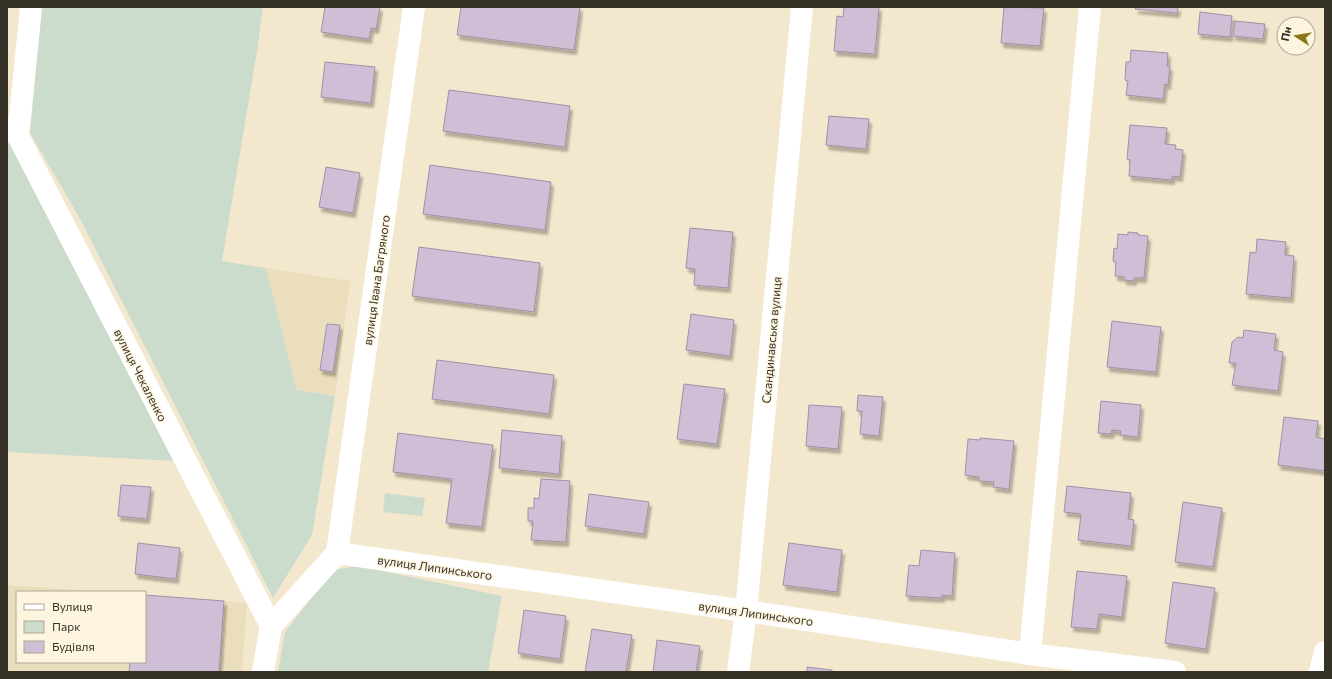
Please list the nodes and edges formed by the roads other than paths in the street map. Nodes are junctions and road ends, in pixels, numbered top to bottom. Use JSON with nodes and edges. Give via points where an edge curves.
{"nodes":[{"id":1,"x":31,"y":7,"type":"edge"},
{"id":2,"x":414,"y":7,"type":"edge"},
{"id":3,"x":802,"y":7,"type":"edge"},
{"id":4,"x":1090,"y":7,"type":"edge"},
{"id":5,"x":13,"y":133,"type":"edge"},
{"id":6,"x":337,"y":553,"type":"junction"},
{"id":7,"x":746,"y":611,"type":"junction"},
{"id":8,"x":271,"y":626,"type":"junction"},
{"id":9,"x":1325,"y":652,"type":"edge"},
{"id":10,"x":1030,"y":654,"type":"junction"},
{"id":11,"x":263,"y":672,"type":"edge"},
{"id":12,"x":738,"y":672,"type":"edge"},
{"id":13,"x":1175,"y":672,"type":"edge"},
{"id":14,"x":1320,"y":672,"type":"edge"}],
"edges":[{"from":1,"to":5,"type":"street"},
{"from":2,"to":6,"type":"street","name":"вулиця Івана Багряного"},
{"from":3,"to":7,"type":"street","name":"Скандинавська вулиця"},
{"from":4,"to":10,"type":"street"},
{"from":5,"to":8,"type":"street","name":"вулиця Чекаленко"},
{"from":6,"to":7,"type":"street","name":"вулиця Липинського"},
{"from":6,"to":8,"type":"street"},
{"from":7,"to":10,"type":"street","name":"вулиця Липинського"},
{"from":7,"to":12,"type":"street","name":"Скандинавська вулиця"},
{"from":8,"to":11,"type":"street"},
{"from":9,"to":14,"type":"street"},
{"from":10,"to":13,"type":"street","name":"вулиця Липинського"}]}
